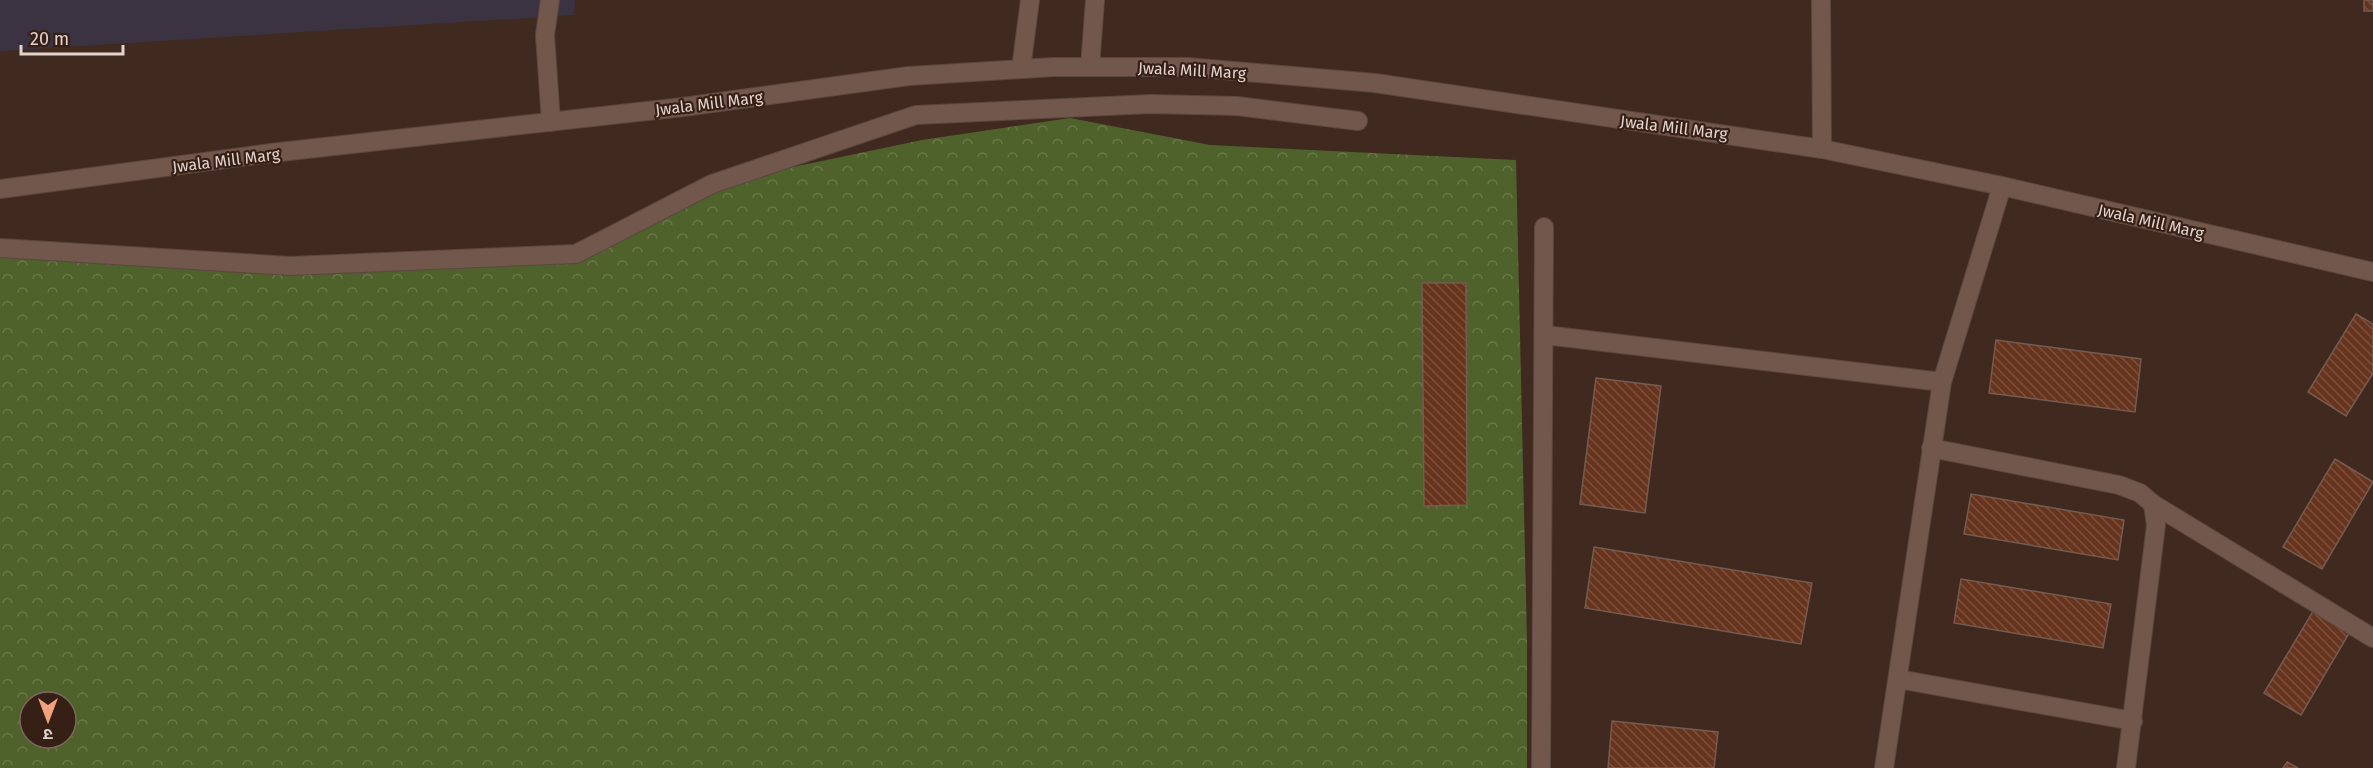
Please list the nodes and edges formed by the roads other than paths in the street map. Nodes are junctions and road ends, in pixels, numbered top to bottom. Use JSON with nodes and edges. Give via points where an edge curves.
{"nodes":[{"id":1,"x":550,"y":0,"type":"edge"},
{"id":2,"x":1030,"y":0,"type":"edge"},
{"id":3,"x":1095,"y":0,"type":"edge"},
{"id":4,"x":1821,"y":0,"type":"edge"},
{"id":5,"x":1090,"y":67,"type":"junction"},
{"id":6,"x":1021,"y":69,"type":"junction"},
{"id":7,"x":1358,"y":121,"type":"dead end"},
{"id":8,"x":551,"y":122,"type":"junction"},
{"id":9,"x":1822,"y":149,"type":"junction"},
{"id":10,"x":2002,"y":186,"type":"junction"},
{"id":11,"x":0,"y":189,"type":"edge"},
{"id":12,"x":1544,"y":227,"type":"dead end"},
{"id":13,"x":0,"y":248,"type":"edge"},
{"id":14,"x":2373,"y":272,"type":"edge"},
{"id":15,"x":1545,"y":335,"type":"junction"},
{"id":16,"x":1942,"y":382,"type":"junction"},
{"id":17,"x":1931,"y":448,"type":"junction"},
{"id":18,"x":2153,"y":504,"type":"junction"},
{"id":19,"x":2373,"y":638,"type":"edge"},
{"id":20,"x":1898,"y":679,"type":"junction"},
{"id":21,"x":2133,"y":722,"type":"junction"},
{"id":22,"x":1541,"y":768,"type":"edge"},
{"id":23,"x":1884,"y":768,"type":"edge"},
{"id":24,"x":2126,"y":768,"type":"edge"}],
"edges":[{"from":1,"to":8,"type":"street","via":[[545,36]]},
{"from":2,"to":6,"type":"street"},
{"from":3,"to":5,"type":"street"},
{"from":4,"to":9,"type":"street"},
{"from":5,"to":6,"type":"street","name":"Jwala Mill Marg"},
{"from":5,"to":9,"type":"street","name":"Jwala Mill Marg","via":[[1187,67],[1375,83]]},
{"from":6,"to":8,"type":"street","name":"Jwala Mill Marg","via":[[909,76]]},
{"from":7,"to":13,"type":"street","via":[[1237,106],[1151,104],[916,115],[712,184],[576,254],[290,266]]},
{"from":8,"to":11,"type":"street","name":"Jwala Mill Marg","via":[[271,153]]},
{"from":9,"to":10,"type":"street","name":"Jwala Mill Marg"},
{"from":10,"to":14,"type":"street","name":"Jwala Mill Marg"},
{"from":10,"to":16,"type":"street"},
{"from":12,"to":15,"type":"street"},
{"from":15,"to":16,"type":"street"},
{"from":15,"to":22,"type":"street"},
{"from":16,"to":17,"type":"street"},
{"from":17,"to":18,"type":"street","via":[[2119,485],[2140,493]]},
{"from":17,"to":20,"type":"street"},
{"from":18,"to":19,"type":"street"},
{"from":18,"to":21,"type":"street","via":[[2156,525]]},
{"from":20,"to":21,"type":"street"},
{"from":20,"to":23,"type":"street"},
{"from":21,"to":24,"type":"street"}]}
